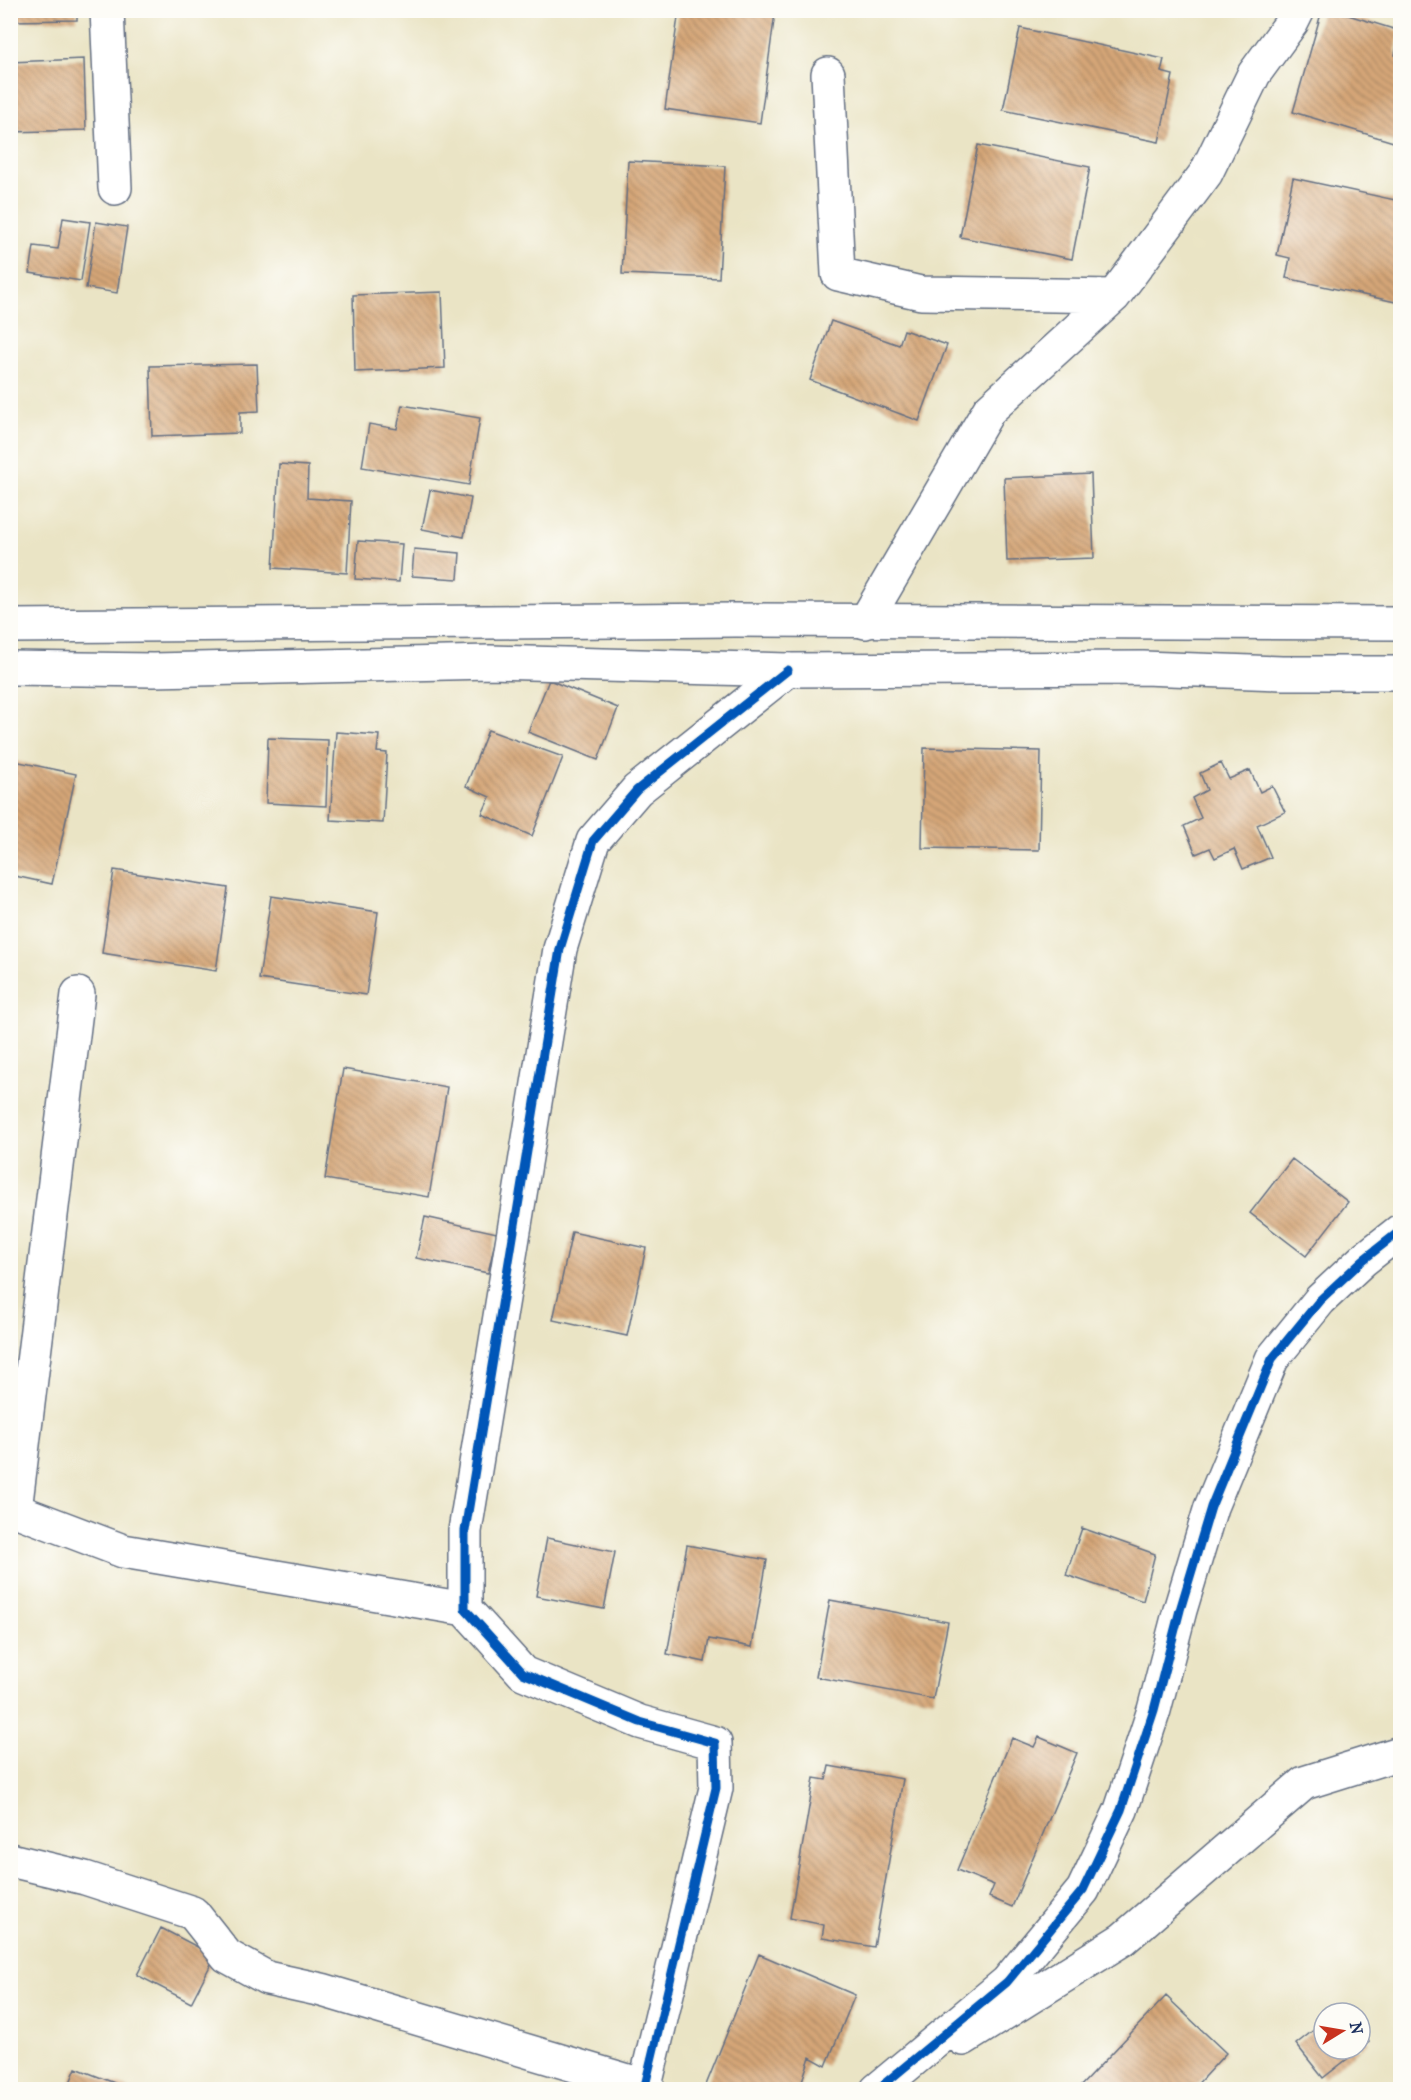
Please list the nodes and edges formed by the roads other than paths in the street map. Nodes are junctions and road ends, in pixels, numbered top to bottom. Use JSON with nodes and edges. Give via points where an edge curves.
{"nodes":[{"id":1,"x":108,"y":10,"type":"edge"},
{"id":2,"x":1298,"y":10,"type":"edge"},
{"id":3,"x":828,"y":74,"type":"dead end"},
{"id":4,"x":115,"y":188,"type":"dead end"},
{"id":5,"x":1114,"y":296,"type":"junction"},
{"id":6,"x":865,"y":622,"type":"junction"},
{"id":7,"x":1401,"y":623,"type":"edge"},
{"id":8,"x":10,"y":626,"type":"edge"},
{"id":9,"x":10,"y":668,"type":"edge"},
{"id":10,"x":788,"y":670,"type":"junction"},
{"id":11,"x":1401,"y":673,"type":"edge"},
{"id":12,"x":78,"y":994,"type":"dead end"},
{"id":13,"x":1401,"y":1231,"type":"edge"},
{"id":14,"x":465,"y":1609,"type":"junction"},
{"id":15,"x":1401,"y":1753,"type":"edge"},
{"id":16,"x":10,"y":1860,"type":"edge"},
{"id":17,"x":645,"y":2088,"type":"edge"},
{"id":18,"x":878,"y":2090,"type":"edge"}],
"edges":[{"from":1,"to":4,"type":"street"},
{"from":2,"to":5,"type":"street","via":[[1254,74],[1206,173]]},
{"from":3,"to":5,"type":"street","via":[[838,274],[921,292]]},
{"from":5,"to":6,"type":"street","via":[[989,410]]},
{"from":6,"to":7,"type":"street"},
{"from":6,"to":8,"type":"street"},
{"from":9,"to":10,"type":"street","via":[[153,670],[490,662]]},
{"from":10,"to":11,"type":"street","via":[[1143,668]]},
{"from":10,"to":14,"type":"street","via":[[637,790],[592,841],[560,949],[465,1531]]},
{"from":12,"to":14,"type":"street","via":[[15,1510],[123,1551]]},
{"from":13,"to":18,"type":"street","via":[[1320,1300],[1272,1359],[1211,1507],[1154,1710],[1121,1810],[1083,1890],[1007,1982]]},
{"from":14,"to":17,"type":"street","via":[[523,1673],[640,1722],[715,1743],[716,1788]]},
{"from":15,"to":18,"type":"street","via":[[1304,1783],[1123,1939]]},
{"from":16,"to":17,"type":"street","via":[[85,1878],[193,1913],[227,1956],[267,1978],[322,1990]]}]}
